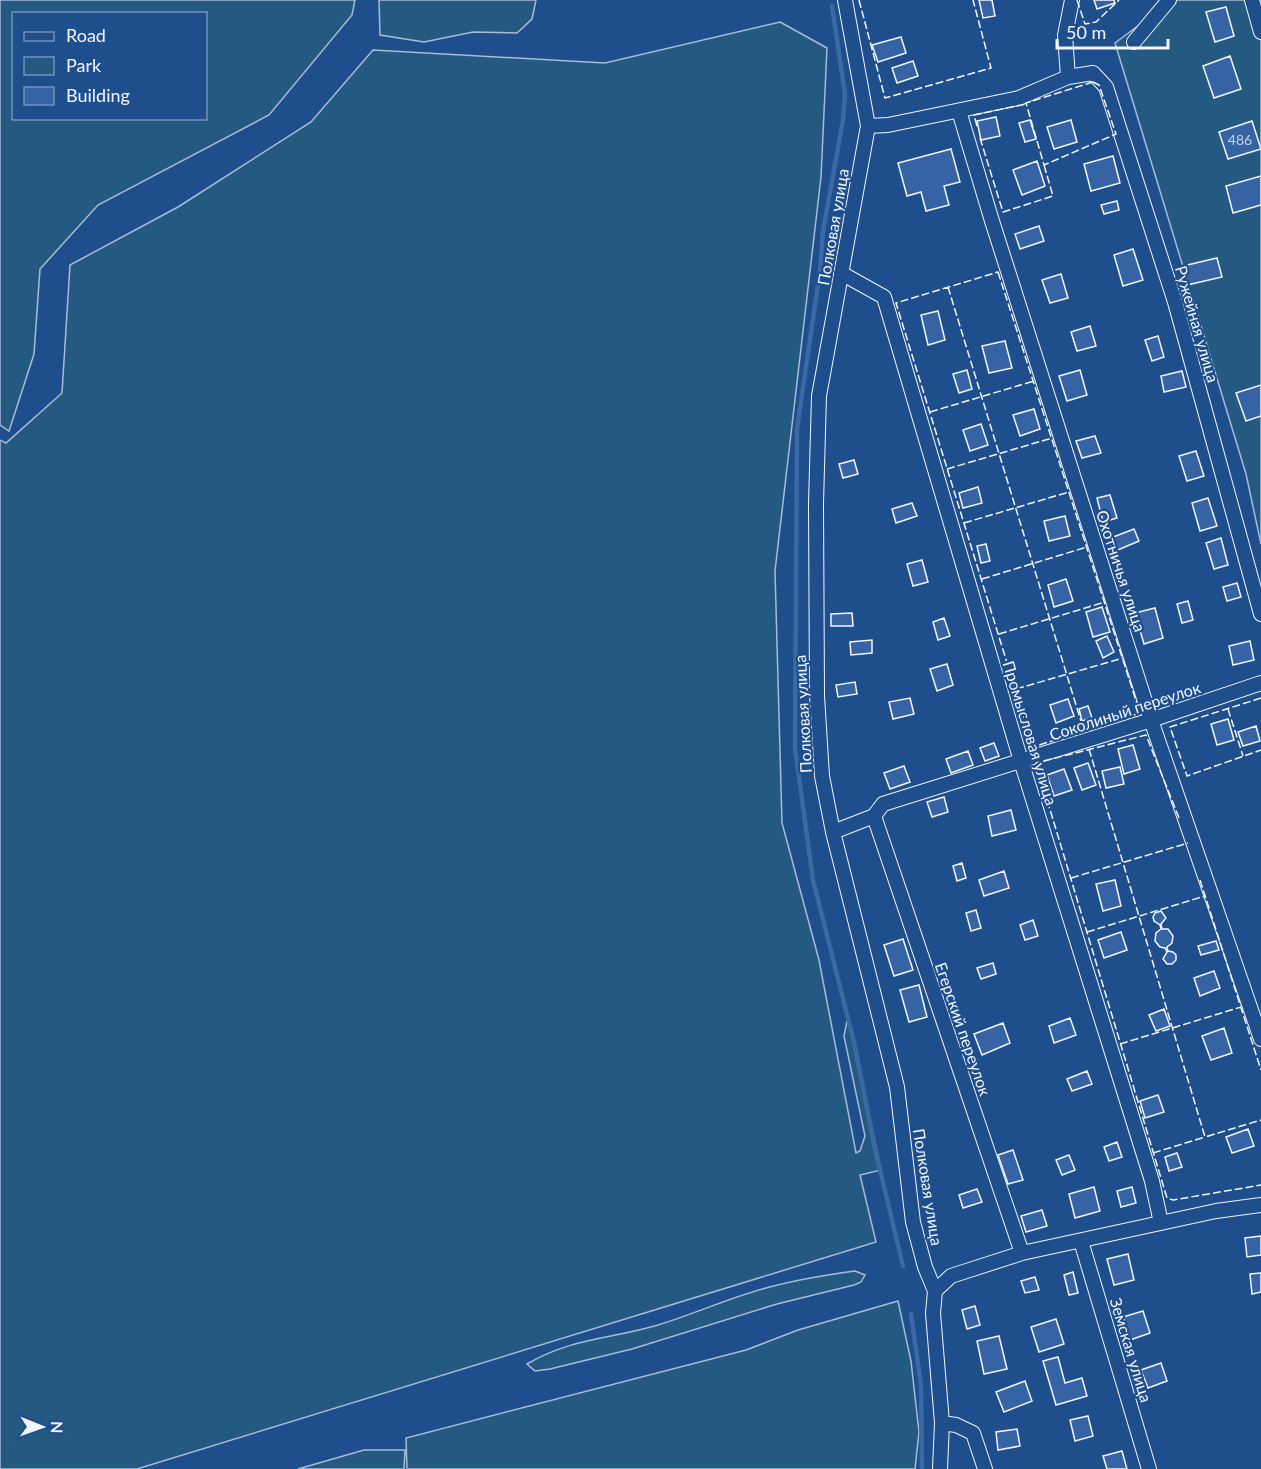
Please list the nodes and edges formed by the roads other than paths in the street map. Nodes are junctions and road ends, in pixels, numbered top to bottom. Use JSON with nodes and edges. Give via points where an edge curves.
{"nodes":[{"id":1,"x":845,"y":0,"type":"edge"},
{"id":2,"x":1072,"y":0,"type":"edge"},
{"id":3,"x":1168,"y":0,"type":"edge"},
{"id":4,"x":1251,"y":0,"type":"edge"},
{"id":5,"x":1261,"y":32,"type":"edge"},
{"id":6,"x":1134,"y":42,"type":"dead end"},
{"id":7,"x":1068,"y":77,"type":"junction"},
{"id":8,"x":959,"y":111,"type":"junction"},
{"id":9,"x":868,"y":126,"type":"junction"},
{"id":10,"x":841,"y":273,"type":"junction"},
{"id":11,"x":1261,"y":614,"type":"edge"},
{"id":12,"x":1261,"y":683,"type":"edge"},
{"id":13,"x":1151,"y":720,"type":"junction"},
{"id":14,"x":1021,"y":761,"type":"junction"},
{"id":15,"x":874,"y":816,"type":"junction"},
{"id":16,"x":833,"y":832,"type":"junction"},
{"id":17,"x":1261,"y":1039,"type":"edge"},
{"id":18,"x":1261,"y":1205,"type":"edge"},
{"id":19,"x":1161,"y":1223,"type":"junction"},
{"id":20,"x":1081,"y":1241,"type":"junction"},
{"id":21,"x":1022,"y":1253,"type":"junction"},
{"id":22,"x":935,"y":1291,"type":"junction"},
{"id":23,"x":942,"y":1423,"type":"junction"},
{"id":24,"x":940,"y":1469,"type":"edge"},
{"id":25,"x":985,"y":1469,"type":"edge"},
{"id":26,"x":1149,"y":1469,"type":"edge"}],
"edges":[{"from":1,"to":9,"type":"street"},
{"from":2,"to":7,"type":"street","via":[[1065,35]]},
{"from":3,"to":6,"type":"street"},
{"from":4,"to":5,"type":"street"},
{"from":7,"to":8,"type":"street","via":[[1019,98]]},
{"from":7,"to":11,"type":"street","name":"Ружейная улица","via":[[1093,73],[1106,87],[1175,302]]},
{"from":8,"to":9,"type":"street"},
{"from":8,"to":13,"type":"street","name":"Охотничья улица"},
{"from":9,"to":10,"type":"street","name":"Полковая улица"},
{"from":10,"to":14,"type":"street","name":"Промысловая улица","via":[[884,297]]},
{"from":10,"to":16,"type":"street","name":"Полковая улица","via":[[819,396],[816,503],[817,696],[822,776]]},
{"from":12,"to":13,"type":"street","name":"Соколиный переулок"},
{"from":13,"to":14,"type":"street","name":"Соколиный переулок"},
{"from":13,"to":17,"type":"street","name":"Охотничья улица"},
{"from":14,"to":15,"type":"street","name":"Соколиный переулок","via":[[883,804]]},
{"from":14,"to":19,"type":"street","name":"Промысловая улица","via":[[1152,1181]]},
{"from":15,"to":16,"type":"street","name":"Соколиный переулок"},
{"from":15,"to":21,"type":"street","name":"Егерский переулок"},
{"from":16,"to":22,"type":"street","name":"Полковая улица","via":[[897,1087],[913,1222],[924,1267]]},
{"from":18,"to":19,"type":"street"},
{"from":19,"to":20,"type":"street"},
{"from":20,"to":21,"type":"street"},
{"from":20,"to":26,"type":"street","name":"Земская улица"},
{"from":21,"to":22,"type":"street","via":[[951,1276]]},
{"from":22,"to":23,"type":"street","via":[[933,1312]]},
{"from":23,"to":24,"type":"street"},
{"from":23,"to":25,"type":"street","via":[[973,1433]]}]}
